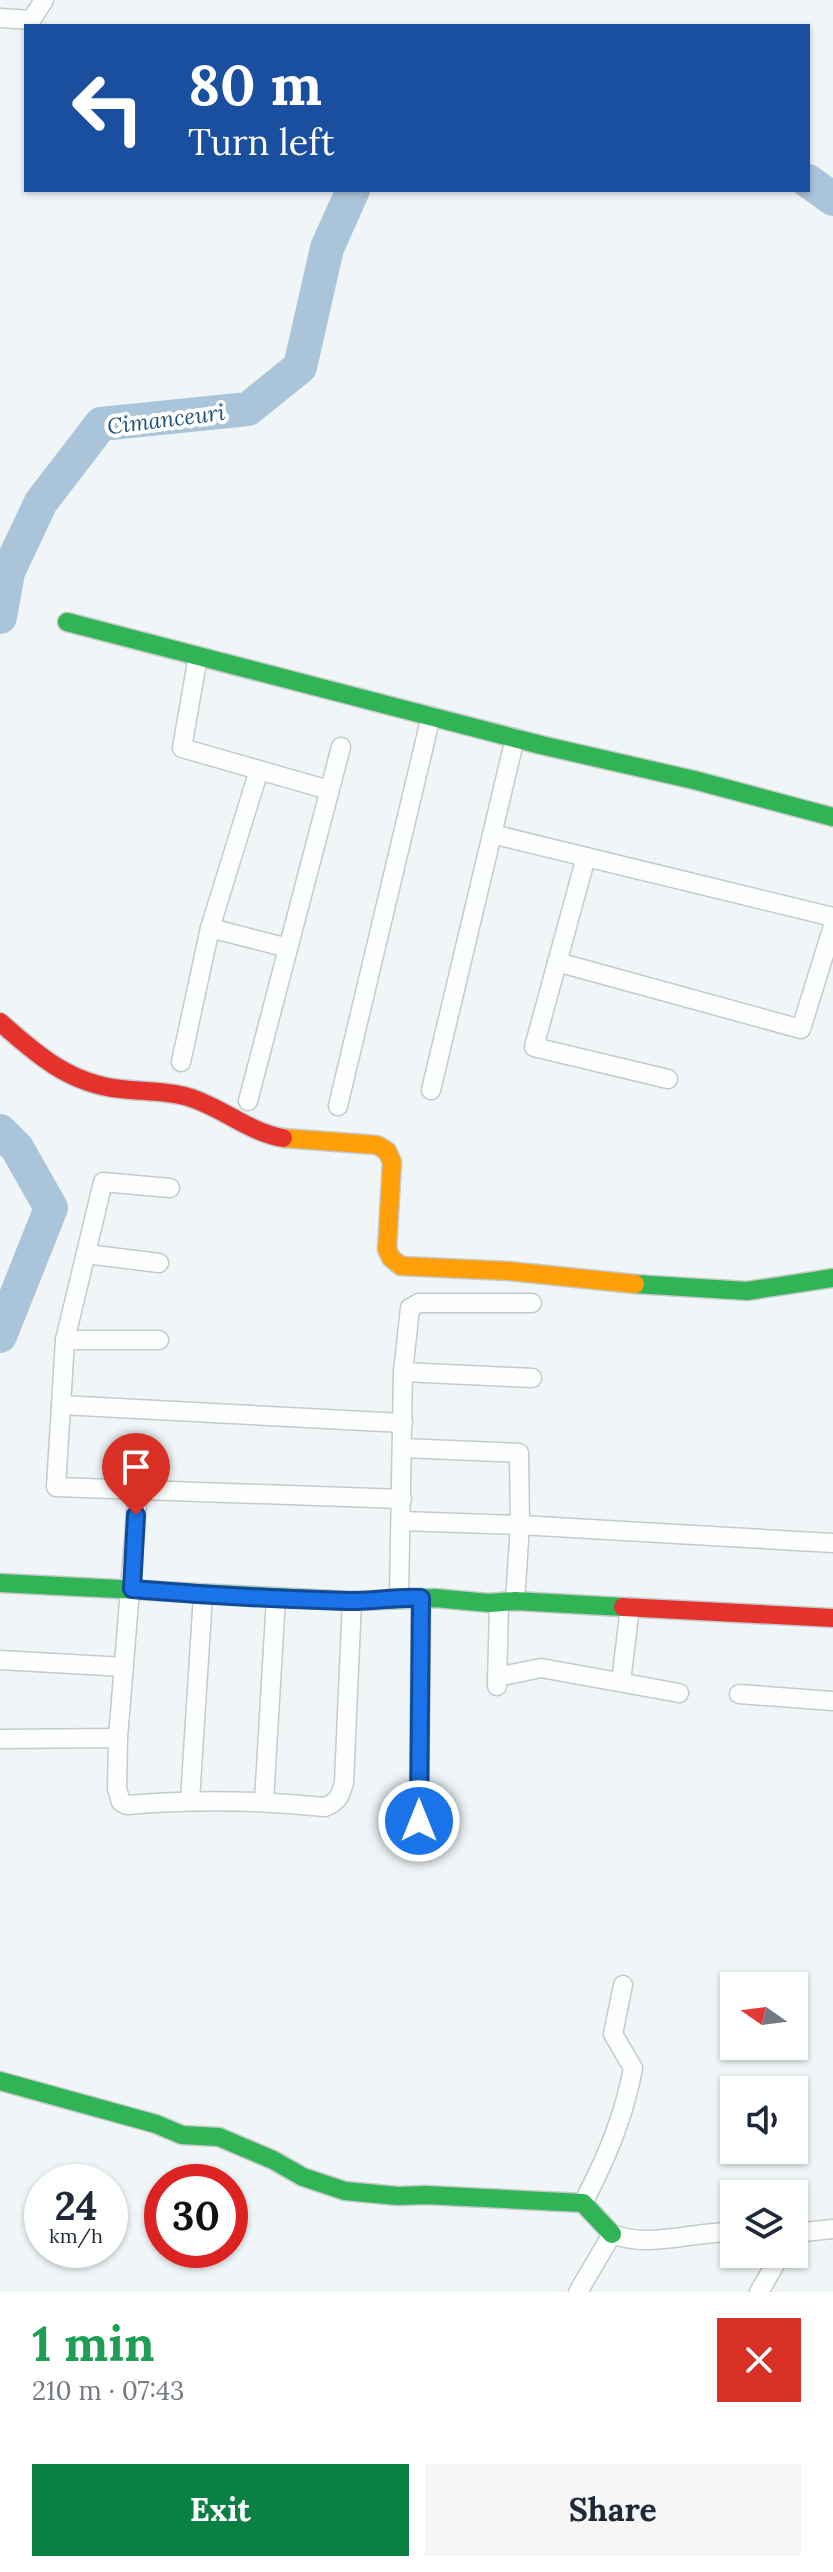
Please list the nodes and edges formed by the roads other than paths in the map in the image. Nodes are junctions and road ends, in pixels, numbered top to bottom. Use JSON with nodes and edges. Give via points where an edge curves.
{"nodes":[{"id":1,"x":44,"y":0,"type":"edge"},
{"id":2,"x":0,"y":18,"type":"edge"},
{"id":3,"x":67,"y":622,"type":"dead end"},
{"id":4,"x":198,"y":656,"type":"junction"},
{"id":5,"x":431,"y":716,"type":"junction"},
{"id":6,"x":515,"y":738,"type":"junction"},
{"id":7,"x":341,"y":747,"type":"dead end"},
{"id":8,"x":259,"y":770,"type":"junction"},
{"id":9,"x":329,"y":790,"type":"junction"},
{"id":10,"x":833,"y":817,"type":"edge"},
{"id":11,"x":492,"y":834,"type":"junction"},
{"id":12,"x":586,"y":857,"type":"junction"},
{"id":13,"x":833,"y":917,"type":"edge"},
{"id":14,"x":833,"y":926,"type":"edge"},
{"id":15,"x":210,"y":928,"type":"junction"},
{"id":16,"x":288,"y":948,"type":"junction"},
{"id":17,"x":557,"y":962,"type":"junction"},
{"id":18,"x":0,"y":1022,"type":"edge"},
{"id":19,"x":181,"y":1062,"type":"dead end"},
{"id":20,"x":668,"y":1079,"type":"dead end"},
{"id":21,"x":431,"y":1090,"type":"dead end"},
{"id":22,"x":248,"y":1101,"type":"dead end"},
{"id":23,"x":338,"y":1106,"type":"dead end"},
{"id":24,"x":170,"y":1188,"type":"dead end"},
{"id":25,"x":86,"y":1254,"type":"junction"},
{"id":26,"x":159,"y":1263,"type":"dead end"},
{"id":27,"x":833,"y":1278,"type":"edge"},
{"id":28,"x":532,"y":1303,"type":"dead end"},
{"id":29,"x":65,"y":1340,"type":"junction"},
{"id":30,"x":159,"y":1340,"type":"dead end"},
{"id":31,"x":403,"y":1372,"type":"junction"},
{"id":32,"x":532,"y":1378,"type":"dead end"},
{"id":33,"x":61,"y":1405,"type":"junction"},
{"id":34,"x":403,"y":1423,"type":"junction"},
{"id":35,"x":403,"y":1448,"type":"junction"},
{"id":36,"x":138,"y":1490,"type":"junction"},
{"id":37,"x":402,"y":1499,"type":"junction"},
{"id":38,"x":401,"y":1521,"type":"junction"},
{"id":39,"x":520,"y":1525,"type":"junction"},
{"id":40,"x":833,"y":1543,"type":"edge"},
{"id":41,"x":0,"y":1583,"type":"edge"},
{"id":42,"x":132,"y":1589,"type":"junction"},
{"id":43,"x":203,"y":1595,"type":"junction"},
{"id":44,"x":399,"y":1596,"type":"junction"},
{"id":45,"x":276,"y":1598,"type":"junction"},
{"id":46,"x":421,"y":1598,"type":"junction"},
{"id":47,"x":352,"y":1601,"type":"junction"},
{"id":48,"x":507,"y":1603,"type":"junction"},
{"id":49,"x":630,"y":1607,"type":"junction"},
{"id":50,"x":833,"y":1618,"type":"edge"},
{"id":51,"x":0,"y":1660,"type":"edge"},
{"id":52,"x":124,"y":1667,"type":"junction"},
{"id":53,"x":621,"y":1682,"type":"junction"},
{"id":54,"x":679,"y":1693,"type":"dead end"},
{"id":55,"x":739,"y":1694,"type":"dead end"},
{"id":56,"x":833,"y":1701,"type":"edge"},
{"id":57,"x":118,"y":1738,"type":"junction"},
{"id":58,"x":0,"y":1739,"type":"edge"},
{"id":59,"x":190,"y":1800,"type":"junction"},
{"id":60,"x":264,"y":1801,"type":"junction"},
{"id":61,"x":419,"y":1821,"type":"dead end"},
{"id":62,"x":623,"y":1985,"type":"dead end"},
{"id":63,"x":0,"y":2081,"type":"edge"},
{"id":64,"x":583,"y":2203,"type":"junction"},
{"id":65,"x":833,"y":2229,"type":"edge"},
{"id":66,"x":720,"y":2231,"type":"edge"},
{"id":67,"x":808,"y":2232,"type":"edge"},
{"id":68,"x":612,"y":2234,"type":"junction"},
{"id":69,"x":773,"y":2268,"type":"edge"},
{"id":70,"x":578,"y":2292,"type":"edge"},
{"id":71,"x":759,"y":2292,"type":"edge"}],
"edges":[{"from":1,"to":2,"type":"street","via":[[31,20]]},
{"from":3,"to":4,"type":"street"},
{"from":4,"to":5,"type":"street"},
{"from":4,"to":8,"type":"street","via":[[182,748]]},
{"from":5,"to":6,"type":"street"},
{"from":5,"to":23,"type":"street"},
{"from":6,"to":10,"type":"street"},
{"from":6,"to":11,"type":"street"},
{"from":7,"to":9,"type":"street"},
{"from":8,"to":9,"type":"street"},
{"from":8,"to":15,"type":"street"},
{"from":9,"to":16,"type":"street"},
{"from":11,"to":12,"type":"street"},
{"from":11,"to":21,"type":"street"},
{"from":12,"to":13,"type":"street"},
{"from":12,"to":17,"type":"street"},
{"from":14,"to":17,"type":"street","via":[[801,1029]]},
{"from":15,"to":16,"type":"street"},
{"from":15,"to":19,"type":"street"},
{"from":16,"to":22,"type":"street"},
{"from":17,"to":20,"type":"street","via":[[534,1047]]},
{"from":18,"to":27,"type":"street","via":[[56,1070],[76,1080],[190,1097],[265,1134],[383,1148],[392,1162],[387,1249],[389,1258],[405,1267],[747,1291]]},
{"from":24,"to":25,"type":"street","via":[[103,1182]]},
{"from":25,"to":26,"type":"street"},
{"from":25,"to":29,"type":"street"},
{"from":28,"to":31,"type":"street","via":[[413,1305]]},
{"from":29,"to":30,"type":"street"},
{"from":29,"to":33,"type":"street"},
{"from":31,"to":32,"type":"street"},
{"from":31,"to":34,"type":"street"},
{"from":33,"to":34,"type":"street"},
{"from":33,"to":36,"type":"street","via":[[56,1487]]},
{"from":34,"to":35,"type":"street"},
{"from":35,"to":37,"type":"street"},
{"from":35,"to":39,"type":"street","via":[[519,1453]]},
{"from":36,"to":37,"type":"street"},
{"from":36,"to":42,"type":"street"},
{"from":37,"to":38,"type":"street"},
{"from":38,"to":39,"type":"street"},
{"from":38,"to":44,"type":"street"},
{"from":39,"to":40,"type":"street"},
{"from":39,"to":48,"type":"street"},
{"from":41,"to":42,"type":"street"},
{"from":42,"to":43,"type":"street"},
{"from":42,"to":52,"type":"street"},
{"from":43,"to":45,"type":"street"},
{"from":43,"to":59,"type":"street"},
{"from":44,"to":46,"type":"street"},
{"from":44,"to":47,"type":"street"},
{"from":45,"to":47,"type":"street"},
{"from":45,"to":60,"type":"street"},
{"from":46,"to":48,"type":"street"},
{"from":46,"to":61,"type":"street"},
{"from":47,"to":60,"type":"street","via":[[341,1796],[325,1807]]},
{"from":48,"to":49,"type":"street"},
{"from":48,"to":53,"type":"street","via":[[497,1682],[541,1668]]},
{"from":49,"to":50,"type":"street"},
{"from":49,"to":53,"type":"street"},
{"from":51,"to":52,"type":"street"},
{"from":52,"to":57,"type":"street"},
{"from":53,"to":54,"type":"street"},
{"from":55,"to":56,"type":"street"},
{"from":57,"to":58,"type":"street"},
{"from":57,"to":59,"type":"street","via":[[121,1802]]},
{"from":59,"to":60,"type":"street"},
{"from":62,"to":64,"type":"street","via":[[613,2034],[633,2068],[616,2134]]},
{"from":63,"to":64,"type":"street","via":[[182,2135],[219,2137],[345,2191]]},
{"from":64,"to":68,"type":"street"},
{"from":65,"to":67,"type":"street"},
{"from":66,"to":68,"type":"street","via":[[663,2239]]},
{"from":68,"to":70,"type":"street"},
{"from":69,"to":71,"type":"street"}]}
